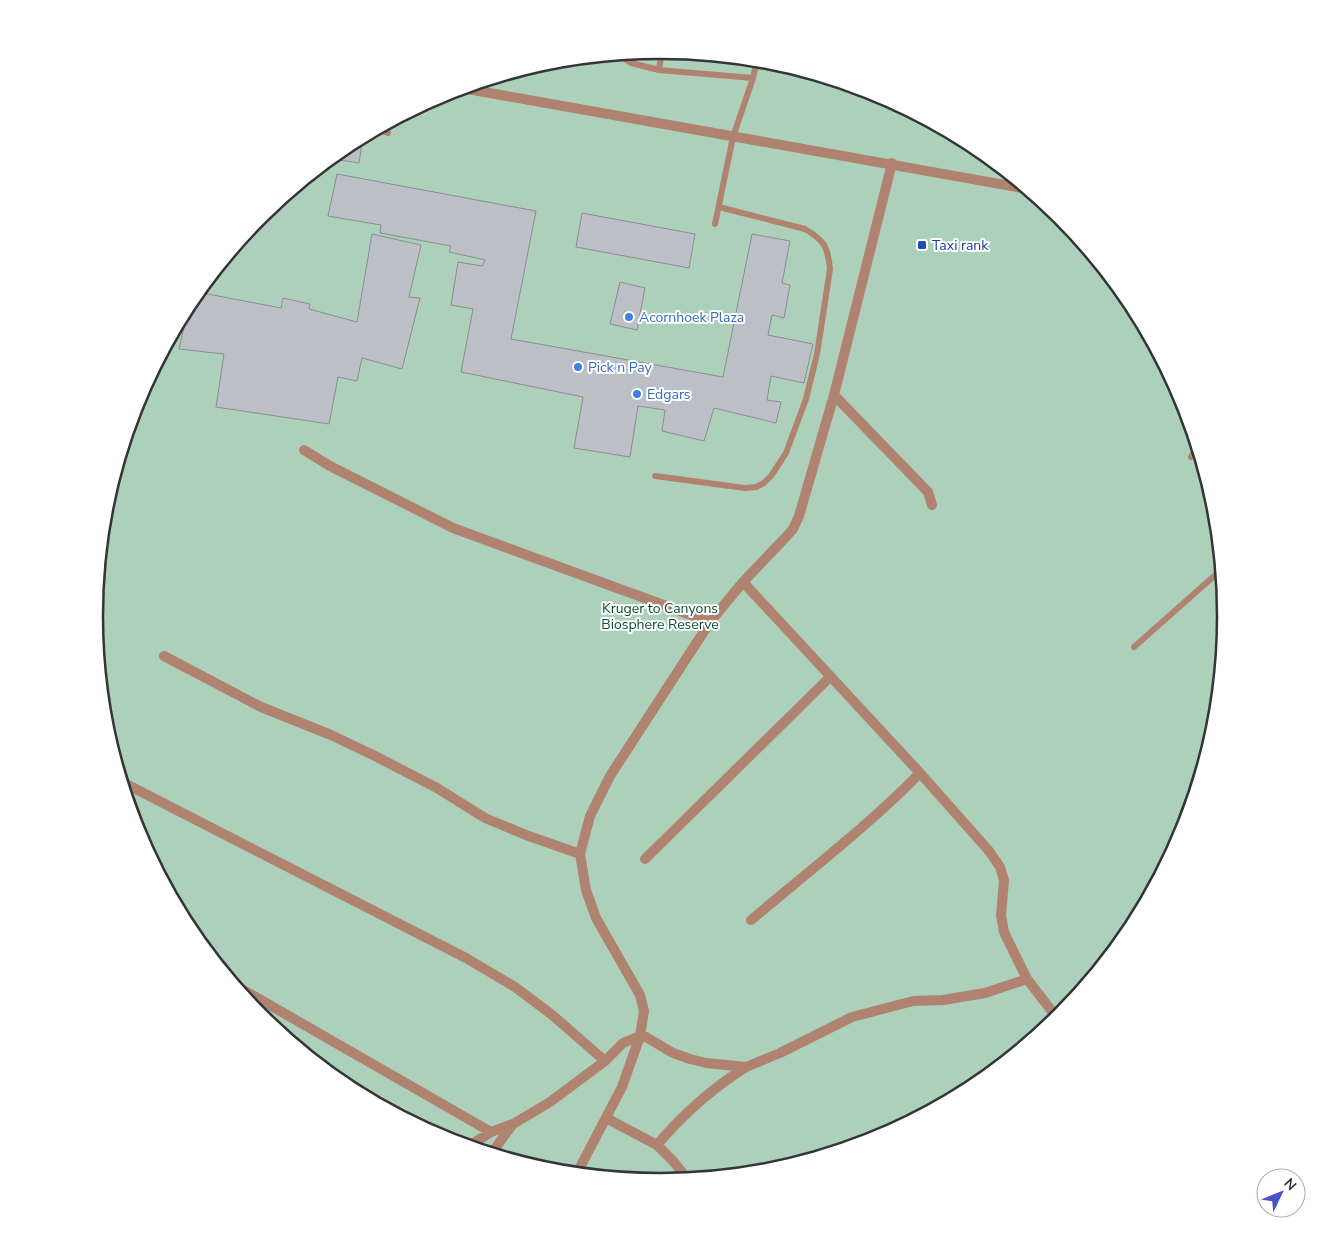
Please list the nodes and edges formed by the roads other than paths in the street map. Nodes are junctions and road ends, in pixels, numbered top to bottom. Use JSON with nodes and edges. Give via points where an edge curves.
{"nodes":[{"id":1,"x":661,"y":59,"type":"edge"},
{"id":2,"x":626,"y":60,"type":"edge"},
{"id":3,"x":756,"y":67,"type":"edge"},
{"id":4,"x":659,"y":70,"type":"junction"},
{"id":5,"x":754,"y":78,"type":"junction"},
{"id":6,"x":475,"y":90,"type":"edge"},
{"id":7,"x":384,"y":132,"type":"edge"},
{"id":8,"x":388,"y":133,"type":"dead end"},
{"id":9,"x":734,"y":137,"type":"junction"},
{"id":10,"x":892,"y":163,"type":"junction"},
{"id":11,"x":1015,"y":187,"type":"edge"},
{"id":12,"x":719,"y":207,"type":"junction"},
{"id":13,"x":715,"y":224,"type":"dead end"},
{"id":14,"x":834,"y":395,"type":"junction"},
{"id":15,"x":304,"y":450,"type":"dead end"},
{"id":16,"x":1193,"y":453,"type":"edge"},
{"id":17,"x":1191,"y":457,"type":"dead end"},
{"id":18,"x":655,"y":476,"type":"dead end"},
{"id":19,"x":932,"y":505,"type":"dead end"},
{"id":20,"x":1216,"y":574,"type":"edge"},
{"id":21,"x":743,"y":582,"type":"junction"},
{"id":22,"x":710,"y":622,"type":"junction"},
{"id":23,"x":1134,"y":647,"type":"dead end"},
{"id":24,"x":164,"y":656,"type":"dead end"},
{"id":25,"x":830,"y":677,"type":"junction"},
{"id":26,"x":920,"y":773,"type":"junction"},
{"id":27,"x":129,"y":786,"type":"edge"},
{"id":28,"x":580,"y":854,"type":"junction"},
{"id":29,"x":645,"y":859,"type":"dead end"},
{"id":30,"x":750,"y":920,"type":"dead end"},
{"id":31,"x":1027,"y":979,"type":"junction"},
{"id":32,"x":250,"y":994,"type":"edge"},
{"id":33,"x":1053,"y":1013,"type":"edge"},
{"id":34,"x":640,"y":1036,"type":"junction"},
{"id":35,"x":605,"y":1061,"type":"junction"},
{"id":36,"x":746,"y":1067,"type":"junction"},
{"id":37,"x":606,"y":1118,"type":"junction"},
{"id":38,"x":513,"y":1124,"type":"junction"},
{"id":39,"x":491,"y":1132,"type":"junction"},
{"id":40,"x":474,"y":1142,"type":"edge"},
{"id":41,"x":657,"y":1145,"type":"junction"},
{"id":42,"x":495,"y":1149,"type":"edge"},
{"id":43,"x":580,"y":1168,"type":"edge"},
{"id":44,"x":683,"y":1173,"type":"edge"}],
"edges":[{"from":1,"to":4,"type":"lane"},
{"from":2,"to":4,"type":"lane"},
{"from":3,"to":5,"type":"lane"},
{"from":4,"to":5,"type":"lane"},
{"from":5,"to":9,"type":"lane"},
{"from":6,"to":9,"type":"street"},
{"from":7,"to":8,"type":"lane"},
{"from":9,"to":10,"type":"street"},
{"from":9,"to":12,"type":"lane"},
{"from":10,"to":11,"type":"street"},
{"from":10,"to":14,"type":"street"},
{"from":12,"to":13,"type":"lane"},
{"from":12,"to":18,"type":"lane","via":[[805,229],[825,246],[830,269],[817,354],[806,399],[786,453],[764,483],[745,488]]},
{"from":14,"to":19,"type":"street","via":[[928,492]]},
{"from":14,"to":21,"type":"street","via":[[799,516],[785,538]]},
{"from":15,"to":22,"type":"street","via":[[453,528]]},
{"from":16,"to":17,"type":"lane"},
{"from":20,"to":23,"type":"lane"},
{"from":21,"to":22,"type":"street"},
{"from":21,"to":25,"type":"street"},
{"from":22,"to":28,"type":"street","via":[[610,776],[590,816]]},
{"from":24,"to":28,"type":"street","via":[[262,707],[375,756],[437,788],[485,818]]},
{"from":25,"to":26,"type":"street"},
{"from":25,"to":29,"type":"street"},
{"from":26,"to":30,"type":"street"},
{"from":26,"to":31,"type":"street","via":[[1000,866],[1004,880],[1001,915],[1004,932]]},
{"from":27,"to":35,"type":"street","via":[[466,958],[515,987]]},
{"from":28,"to":34,"type":"street","via":[[586,890],[596,918],[640,995],[644,1011]]},
{"from":31,"to":33,"type":"street"},
{"from":31,"to":36,"type":"street","via":[[985,994],[913,1001],[852,1017]]},
{"from":32,"to":39,"type":"street"},
{"from":34,"to":35,"type":"street","via":[[623,1044]]},
{"from":34,"to":36,"type":"street","via":[[690,1059]]},
{"from":34,"to":37,"type":"street","via":[[622,1087]]},
{"from":35,"to":38,"type":"street","via":[[550,1102]]},
{"from":36,"to":41,"type":"street","via":[[708,1093]]},
{"from":37,"to":41,"type":"street"},
{"from":37,"to":43,"type":"street"},
{"from":38,"to":39,"type":"street"},
{"from":38,"to":42,"type":"street"},
{"from":39,"to":40,"type":"street"},
{"from":41,"to":44,"type":"street"}]}
